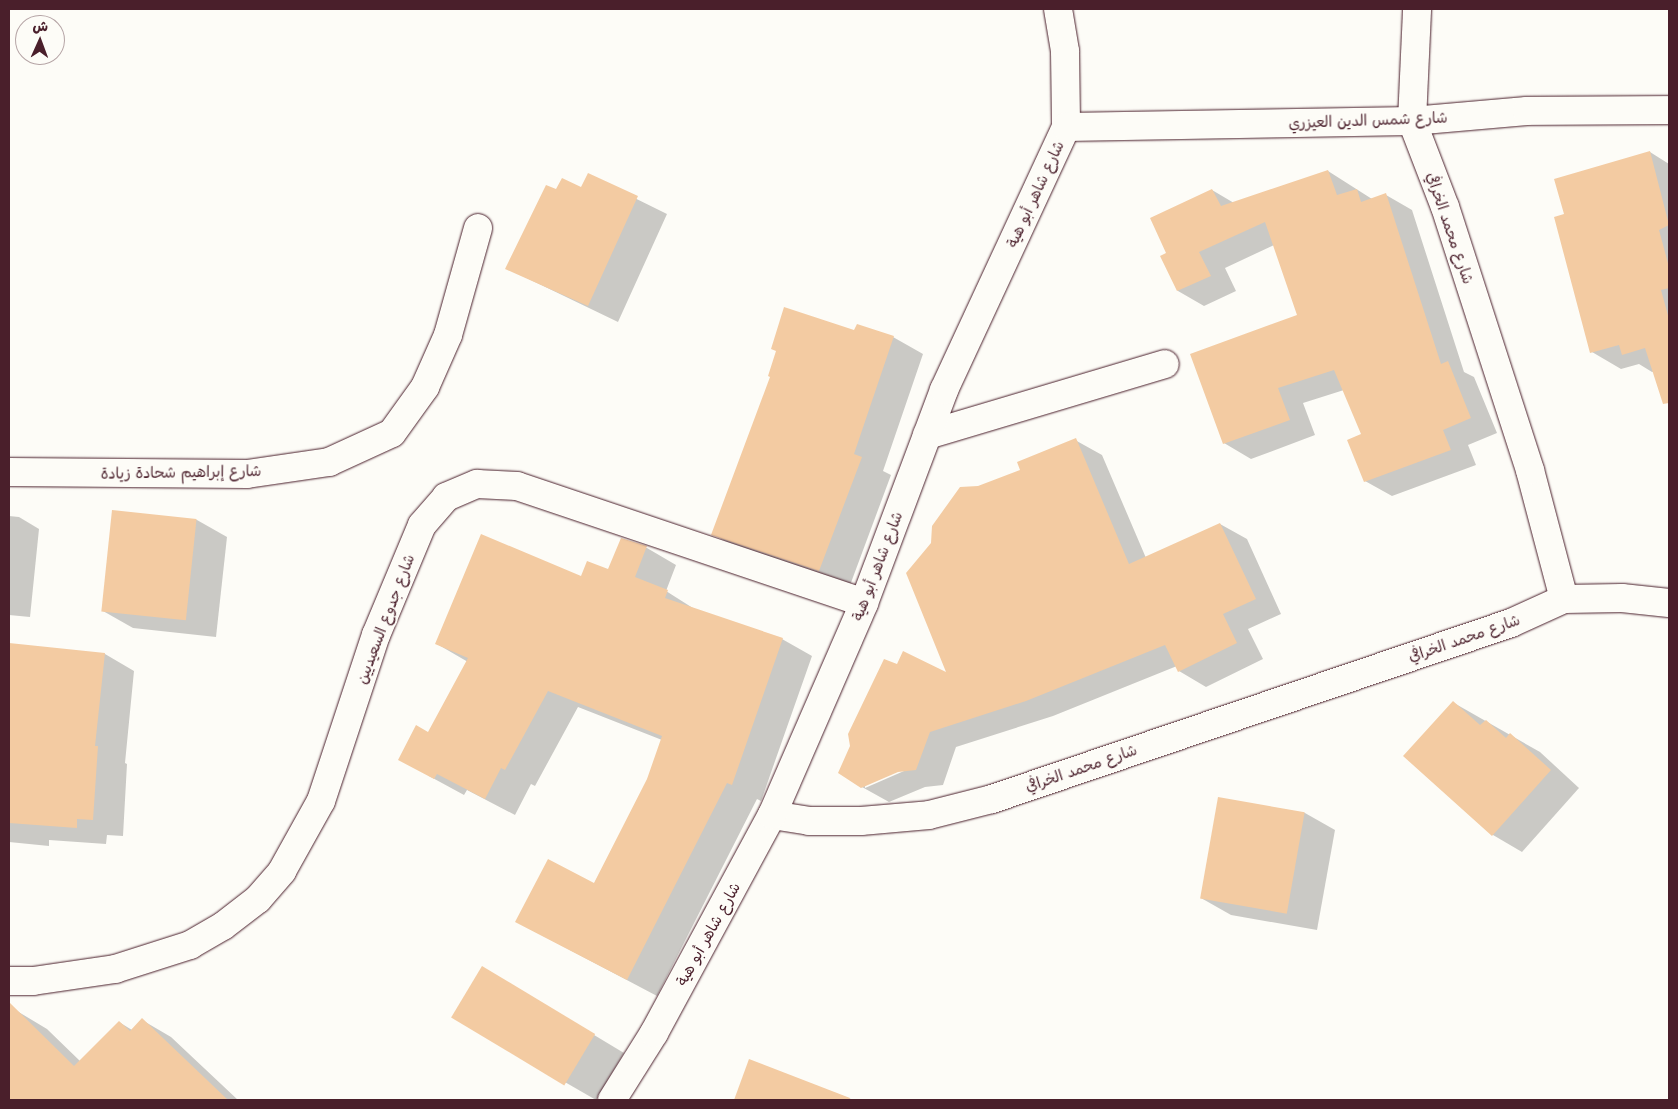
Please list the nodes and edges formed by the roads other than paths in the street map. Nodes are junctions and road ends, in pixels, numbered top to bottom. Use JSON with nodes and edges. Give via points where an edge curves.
{"nodes":[{"id":1,"x":1058,"y":9,"type":"edge"},
{"id":2,"x":1417,"y":9,"type":"edge"},
{"id":3,"x":1669,"y":110,"type":"edge"},
{"id":4,"x":1412,"y":121,"type":"junction"},
{"id":5,"x":1066,"y":127,"type":"junction"},
{"id":6,"x":478,"y":228,"type":"dead end"},
{"id":7,"x":1165,"y":364,"type":"dead end"},
{"id":8,"x":927,"y":435,"type":"junction"},
{"id":9,"x":9,"y":472,"type":"edge"},
{"id":10,"x":1564,"y":599,"type":"junction"},
{"id":11,"x":864,"y":603,"type":"junction"},
{"id":12,"x":1669,"y":603,"type":"edge"},
{"id":13,"x":772,"y":815,"type":"junction"},
{"id":14,"x":9,"y":981,"type":"edge"},
{"id":15,"x":612,"y":1100,"type":"edge"}],
"edges":[{"from":1,"to":5,"type":"street","name":"شارع شاهر أبو هية","via":[[1065,51]]},
{"from":2,"to":4,"type":"street","name":"شارع محمد الخرافي"},
{"from":3,"to":4,"type":"street","name":"شارع شمس الدين العيزري","via":[[1527,111]]},
{"from":4,"to":5,"type":"street","name":"شارع شمس الدين العيزري"},
{"from":4,"to":10,"type":"street","name":"شارع محمد الخرافي","via":[[1445,207],[1530,470]]},
{"from":5,"to":8,"type":"street","name":"شارع شاهر أبو هية","via":[[944,390]]},
{"from":6,"to":9,"type":"street","name":"شارع إبراهيم شحادة زيادة","via":[[448,336],[425,387],[392,433],[329,462],[247,474]]},
{"from":7,"to":8,"type":"street"},
{"from":8,"to":11,"type":"street","name":"شارع شاهر أبو هية"},
{"from":10,"to":12,"type":"street","via":[[1622,598]]},
{"from":10,"to":13,"type":"street","name":"شارع محمد الخرافي","via":[[1511,624],[992,799],[929,815],[861,821],[809,821]]},
{"from":11,"to":13,"type":"street","name":"شارع شاهر أبو هية"},
{"from":11,"to":14,"type":"street","name":"شارع جدوع السعيديين","via":[[517,486],[477,484],[446,497],[422,525],[376,635],[321,801],[282,871],[258,899],[223,926],[190,945],[116,969],[33,981]]},
{"from":13,"to":15,"type":"street","name":"شارع شاهر أبو هية","via":[[654,1033]]}]}
